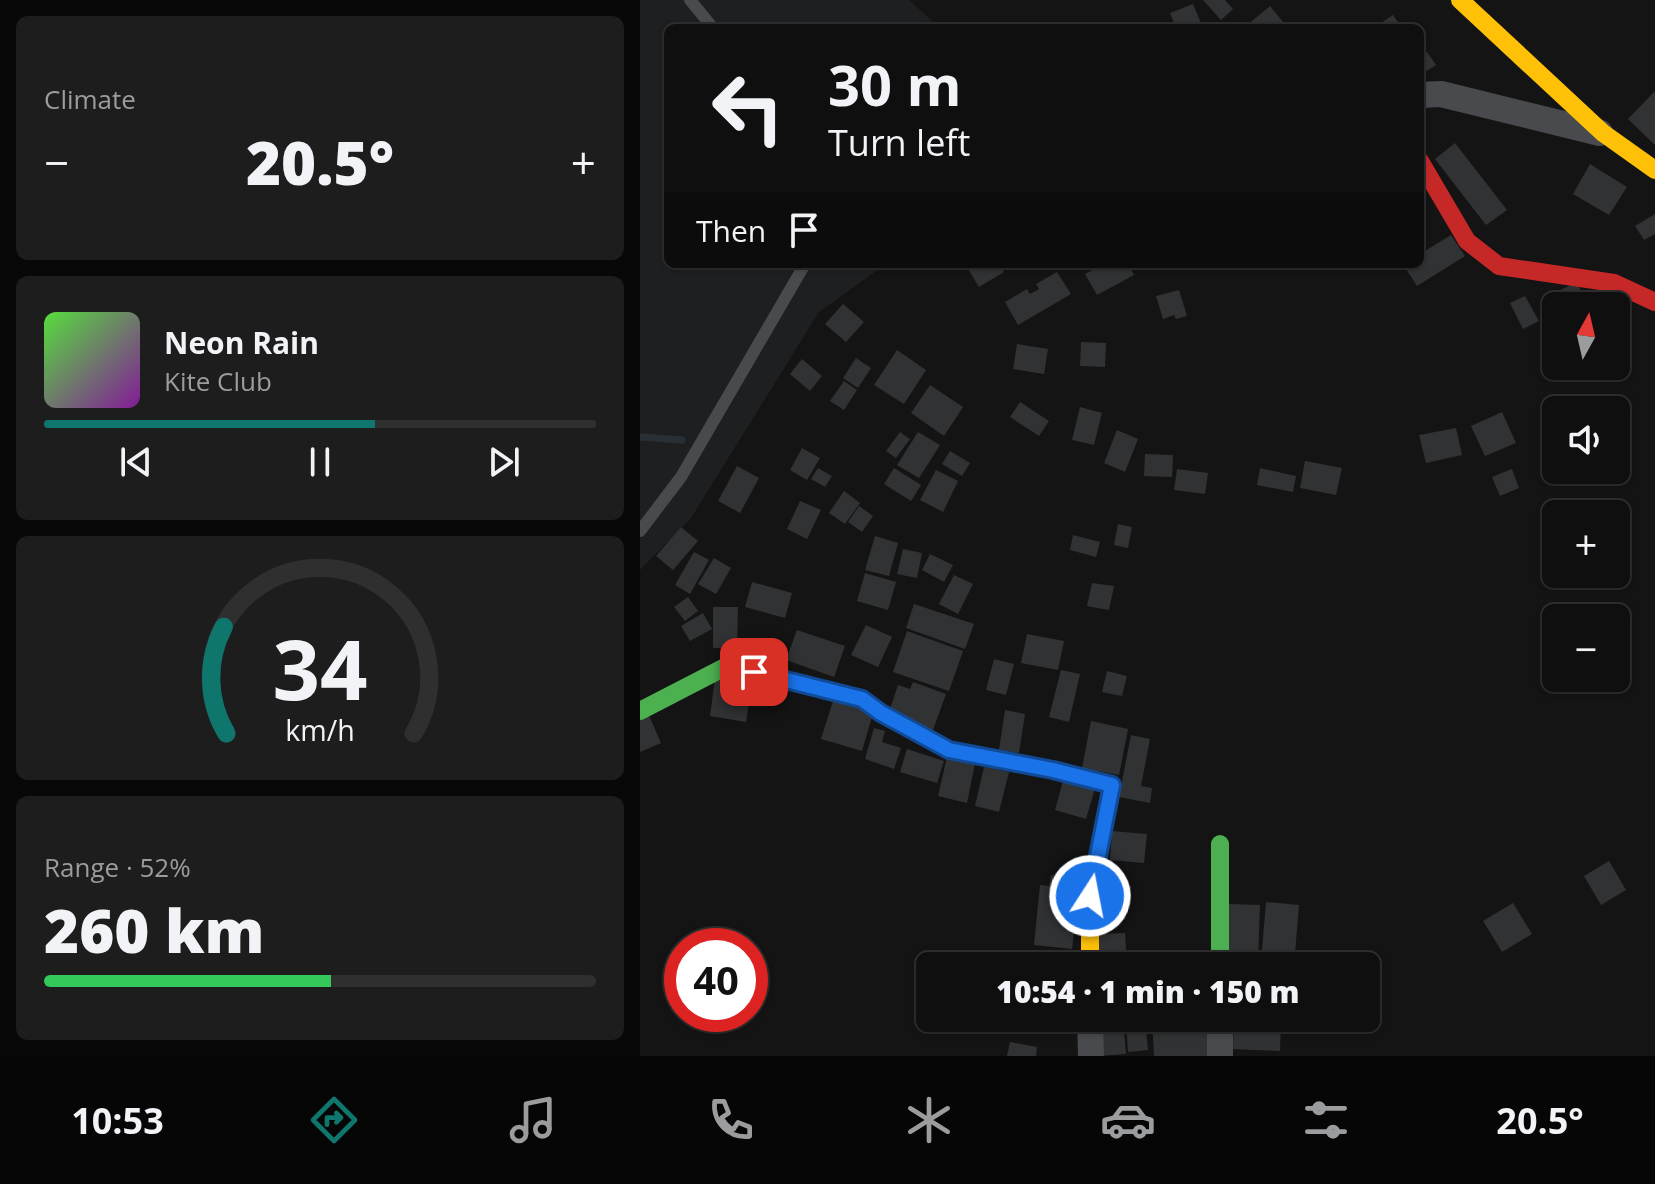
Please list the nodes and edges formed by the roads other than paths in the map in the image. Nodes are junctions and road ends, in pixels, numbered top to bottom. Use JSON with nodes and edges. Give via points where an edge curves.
{"nodes":[{"id":1,"x":690,"y":0,"type":"edge"},
{"id":2,"x":1460,"y":0,"type":"edge"},
{"id":3,"x":710,"y":24,"type":"edge"},
{"id":4,"x":1424,"y":95,"type":"edge"},
{"id":5,"x":1605,"y":134,"type":"junction"},
{"id":6,"x":1424,"y":168,"type":"edge"},
{"id":7,"x":1655,"y":170,"type":"edge"},
{"id":8,"x":803,"y":268,"type":"edge"},
{"id":9,"x":1655,"y":302,"type":"edge"},
{"id":10,"x":640,"y":531,"type":"edge"},
{"id":11,"x":640,"y":711,"type":"edge"},
{"id":12,"x":1220,"y":844,"type":"dead end"},
{"id":13,"x":1090,"y":952,"type":"edge"},
{"id":14,"x":1220,"y":952,"type":"edge"},
{"id":15,"x":1090,"y":1032,"type":"edge"},
{"id":16,"x":1220,"y":1032,"type":"edge"},
{"id":17,"x":1091,"y":1056,"type":"edge"},
{"id":18,"x":1220,"y":1056,"type":"edge"}],
"edges":[{"from":1,"to":3,"type":"lane"},
{"from":2,"to":5,"type":"street"},
{"from":4,"to":5,"type":"street","via":[[1441,94]]},
{"from":5,"to":7,"type":"street"},
{"from":6,"to":9,"type":"street","via":[[1467,241],[1499,266],[1614,283]]},
{"from":8,"to":10,"type":"lane","via":[[681,477]]},
{"from":11,"to":13,"type":"street","via":[[727,666],[862,699],[949,750],[1112,785],[1090,896]]},
{"from":12,"to":14,"type":"street"},
{"from":15,"to":17,"type":"street"},
{"from":16,"to":18,"type":"street"}]}
